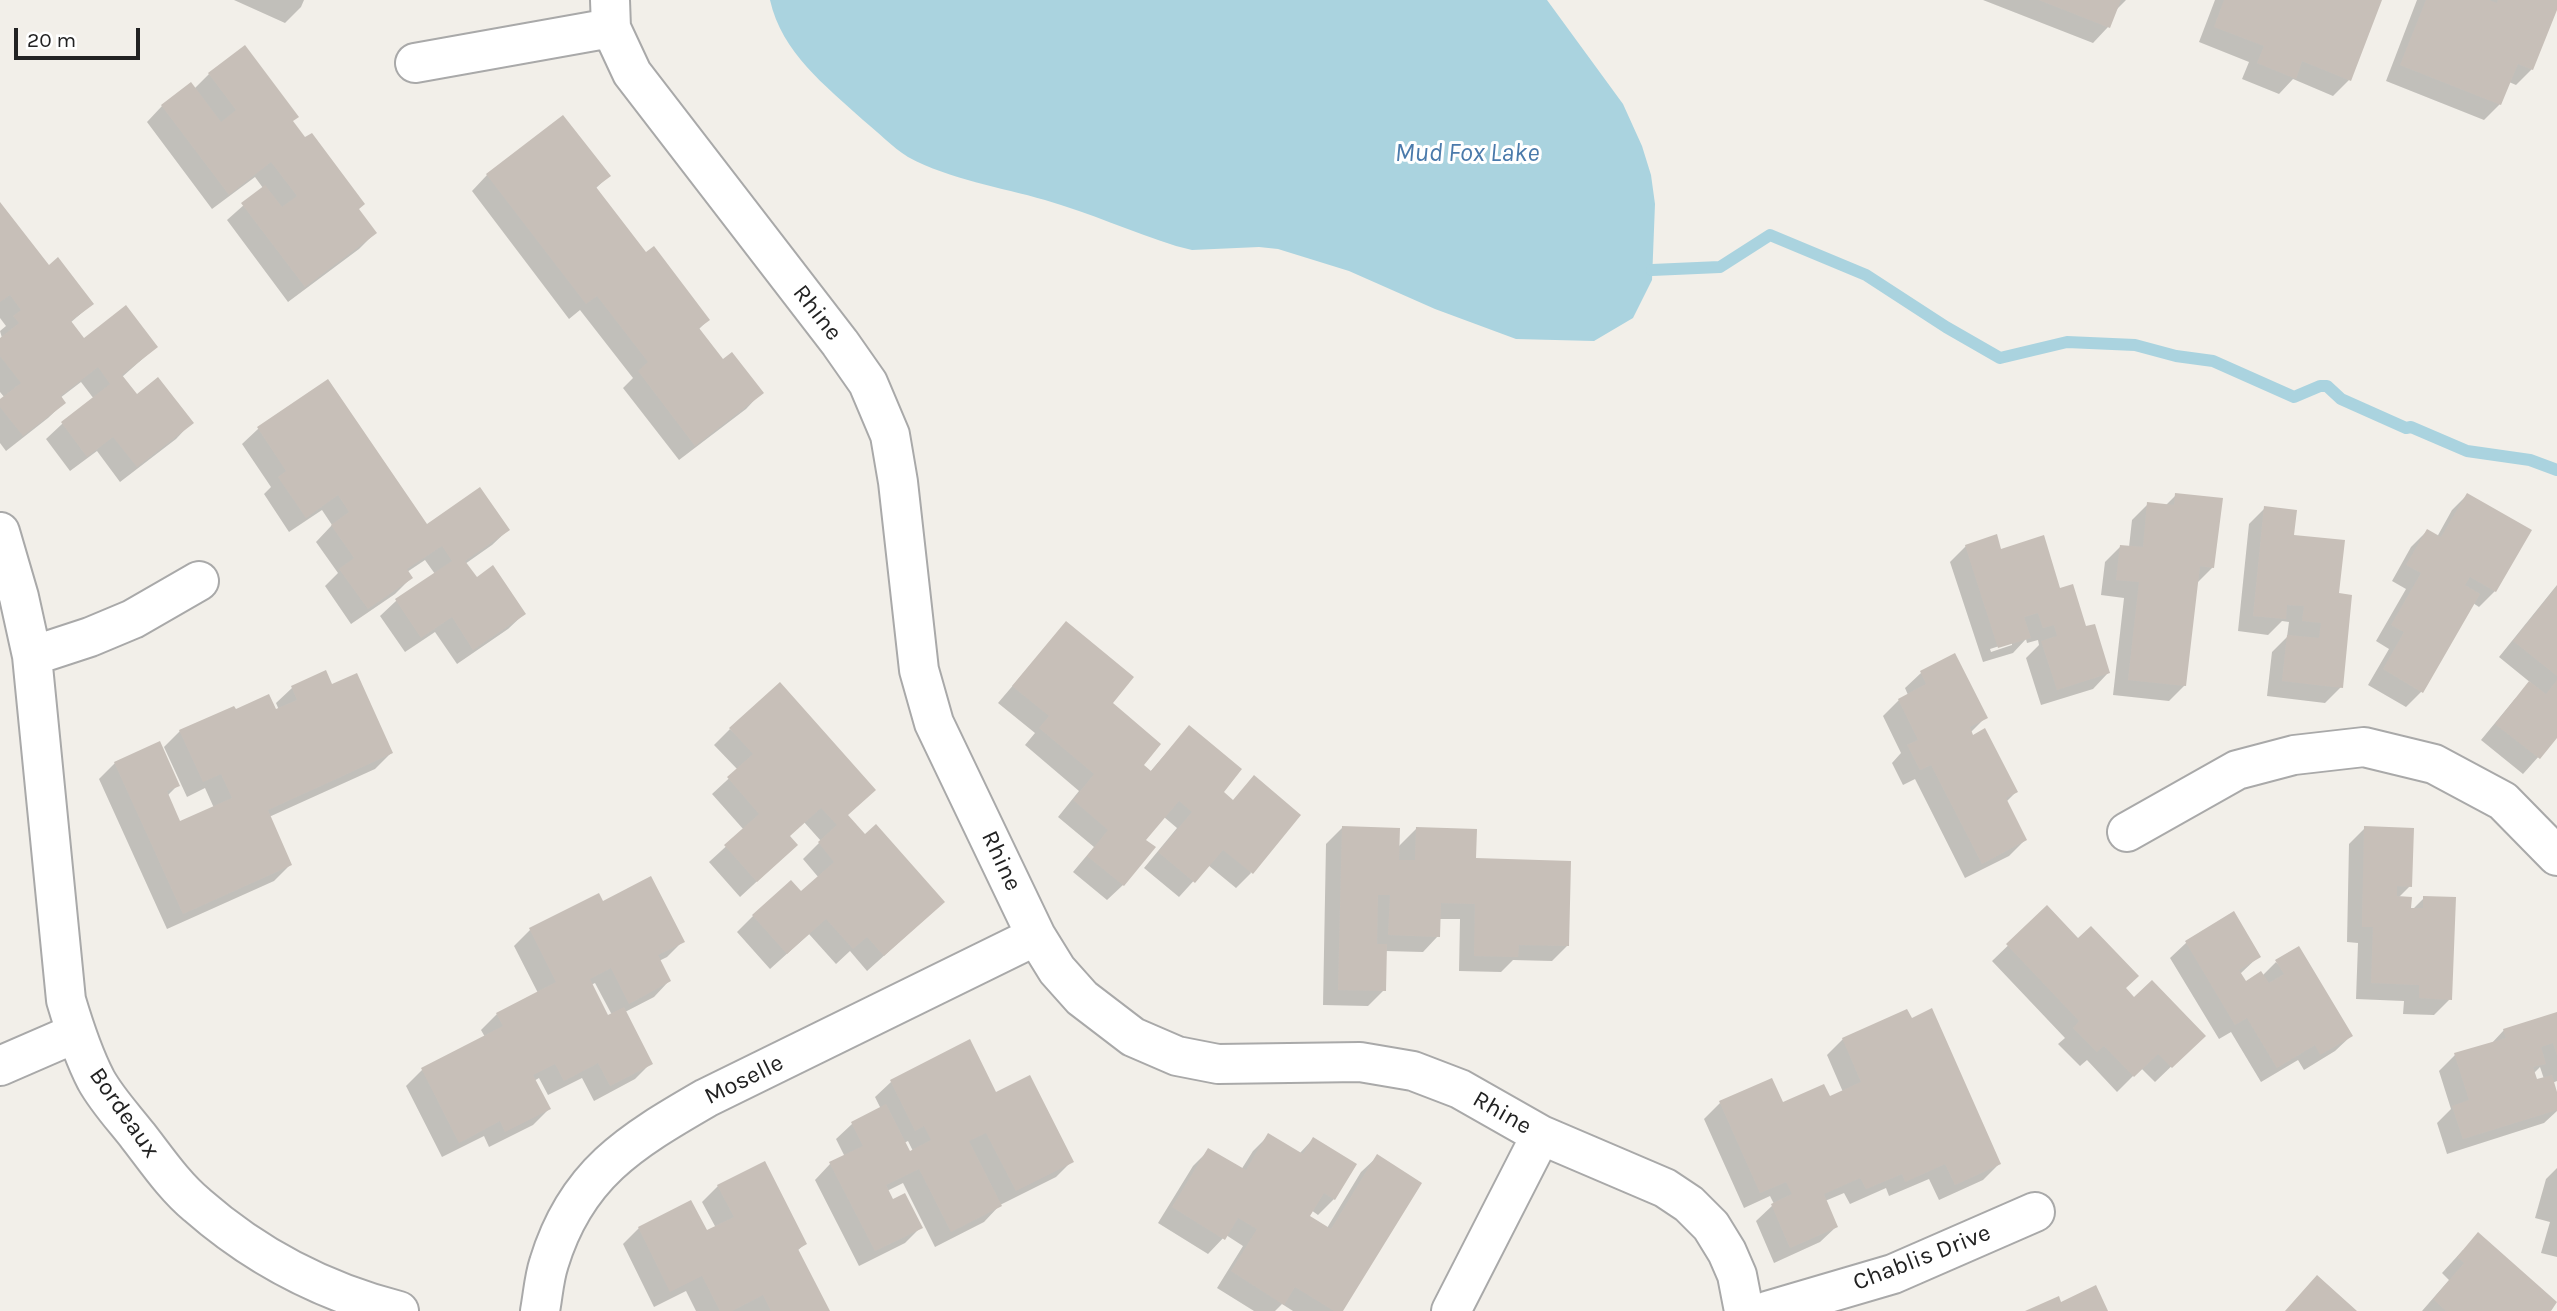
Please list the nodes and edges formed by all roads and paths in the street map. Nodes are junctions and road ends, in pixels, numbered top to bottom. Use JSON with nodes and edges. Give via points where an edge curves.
{"nodes":[{"id":1,"x":611,"y":14,"type":"edge"},
{"id":2,"x":415,"y":63,"type":"dead end"},
{"id":3,"x":0,"y":532,"type":"edge"},
{"id":4,"x":199,"y":581,"type":"dead end"},
{"id":5,"x":10,"y":600,"type":"edge"},
{"id":6,"x":32,"y":656,"type":"junction"},
{"id":7,"x":2127,"y":832,"type":"dead end"},
{"id":8,"x":2557,"y":856,"type":"edge"},
{"id":9,"x":1036,"y":936,"type":"junction"},
{"id":10,"x":76,"y":1034,"type":"junction"},
{"id":11,"x":0,"y":1066,"type":"edge"},
{"id":12,"x":1541,"y":1135,"type":"junction"},
{"id":13,"x":2035,"y":1212,"type":"dead end"},
{"id":14,"x":399,"y":1311,"type":"edge"},
{"id":15,"x":540,"y":1311,"type":"edge"},
{"id":16,"x":1451,"y":1311,"type":"edge"},
{"id":17,"x":1744,"y":1311,"type":"edge"},
{"id":18,"x":1767,"y":1311,"type":"edge"}],
"edges":[{"from":1,"to":2,"type":"street","name":"Rhine"},
{"from":1,"to":9,"type":"street","name":"Rhine","via":[[632,72],[868,383],[890,435],[919,670],[934,723]]},
{"from":3,"to":5,"type":"street","name":"Bordeaux"},
{"from":4,"to":6,"type":"street","via":[[133,619]]},
{"from":5,"to":6,"type":"street","name":"Bordeaux"},
{"from":6,"to":10,"type":"street","name":"Bordeaux","via":[[61,962]]},
{"from":7,"to":8,"type":"street","via":[[2237,770],[2294,755],[2364,747],[2434,764],[2503,801]]},
{"from":9,"to":12,"type":"street","name":"Rhine","via":[[1082,998],[1133,1037],[1177,1056],[1218,1064],[1360,1062],[1413,1071],[1460,1089]]},
{"from":9,"to":15,"type":"street","name":"Moselle","via":[[706,1098],[626,1148],[582,1191],[564,1223],[548,1265]]},
{"from":10,"to":11,"type":"street"},
{"from":10,"to":14,"type":"street","name":"Bordeaux","via":[[97,1081],[196,1205],[314,1283]]},
{"from":12,"to":16,"type":"street"},
{"from":12,"to":17,"type":"street","name":"Rhine","via":[[1665,1188],[1689,1205],[1711,1226],[1727,1252]]},
{"from":13,"to":18,"type":"street","name":"Chablis Drive","via":[[1893,1274]]}]}
